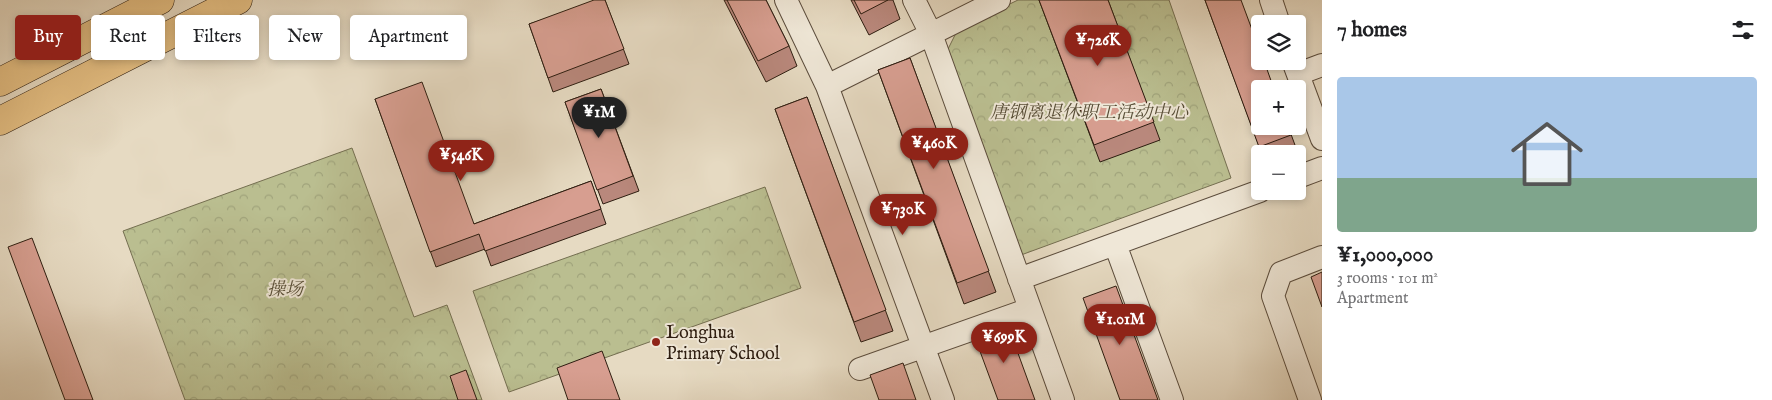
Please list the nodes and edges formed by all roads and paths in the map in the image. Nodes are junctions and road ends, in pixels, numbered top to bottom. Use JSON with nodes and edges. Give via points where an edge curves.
{"nodes":[{"id":1,"x":160,"y":0,"type":"edge"},
{"id":2,"x":238,"y":0,"type":"edge"},
{"id":3,"x":786,"y":0,"type":"edge"},
{"id":4,"x":914,"y":0,"type":"edge"},
{"id":5,"x":999,"y":0,"type":"edge"},
{"id":6,"x":1271,"y":0,"type":"edge"},
{"id":7,"x":1276,"y":15,"type":"edge"},
{"id":8,"x":931,"y":34,"type":"junction"},
{"id":9,"x":1322,"y":65,"type":"edge"},
{"id":10,"x":1306,"y":67,"type":"edge"},
{"id":11,"x":1297,"y":70,"type":"edge"},
{"id":12,"x":0,"y":82,"type":"edge"},
{"id":13,"x":828,"y":86,"type":"junction"},
{"id":14,"x":0,"y":121,"type":"edge"},
{"id":15,"x":1322,"y":139,"type":"edge"},
{"id":16,"x":1322,"y":168,"type":"edge"},
{"id":17,"x":1306,"y":174,"type":"edge"},
{"id":18,"x":1251,"y":194,"type":"edge"},
{"id":19,"x":1115,"y":244,"type":"junction"},
{"id":20,"x":1322,"y":257,"type":"edge"},
{"id":21,"x":1019,"y":279,"type":"junction"},
{"id":22,"x":1030,"y":309,"type":"junction"},
{"id":23,"x":924,"y":347,"type":"junction"},
{"id":24,"x":860,"y":369,"type":"dead end"},
{"id":25,"x":944,"y":400,"type":"edge"},
{"id":26,"x":1063,"y":400,"type":"edge"},
{"id":27,"x":1172,"y":400,"type":"edge"},
{"id":28,"x":1310,"y":400,"type":"edge"}],
"edges":[{"from":1,"to":12,"type":"main road"},
{"from":2,"to":14,"type":"main road"},
{"from":3,"to":13,"type":"street"},
{"from":4,"to":8,"type":"street"},
{"from":5,"to":8,"type":"street"},
{"from":6,"to":7,"type":"street"},
{"from":8,"to":13,"type":"street"},
{"from":8,"to":21,"type":"street"},
{"from":9,"to":10,"type":"street"},
{"from":11,"to":15,"type":"street"},
{"from":13,"to":23,"type":"street"},
{"from":16,"to":17,"type":"street"},
{"from":18,"to":19,"type":"street"},
{"from":19,"to":21,"type":"street"},
{"from":19,"to":27,"type":"street"},
{"from":20,"to":28,"type":"street","via":[[1281,272],[1273,296]]},
{"from":21,"to":22,"type":"street"},
{"from":22,"to":23,"type":"street"},
{"from":22,"to":26,"type":"street"},
{"from":23,"to":24,"type":"street"},
{"from":23,"to":25,"type":"street"}]}
